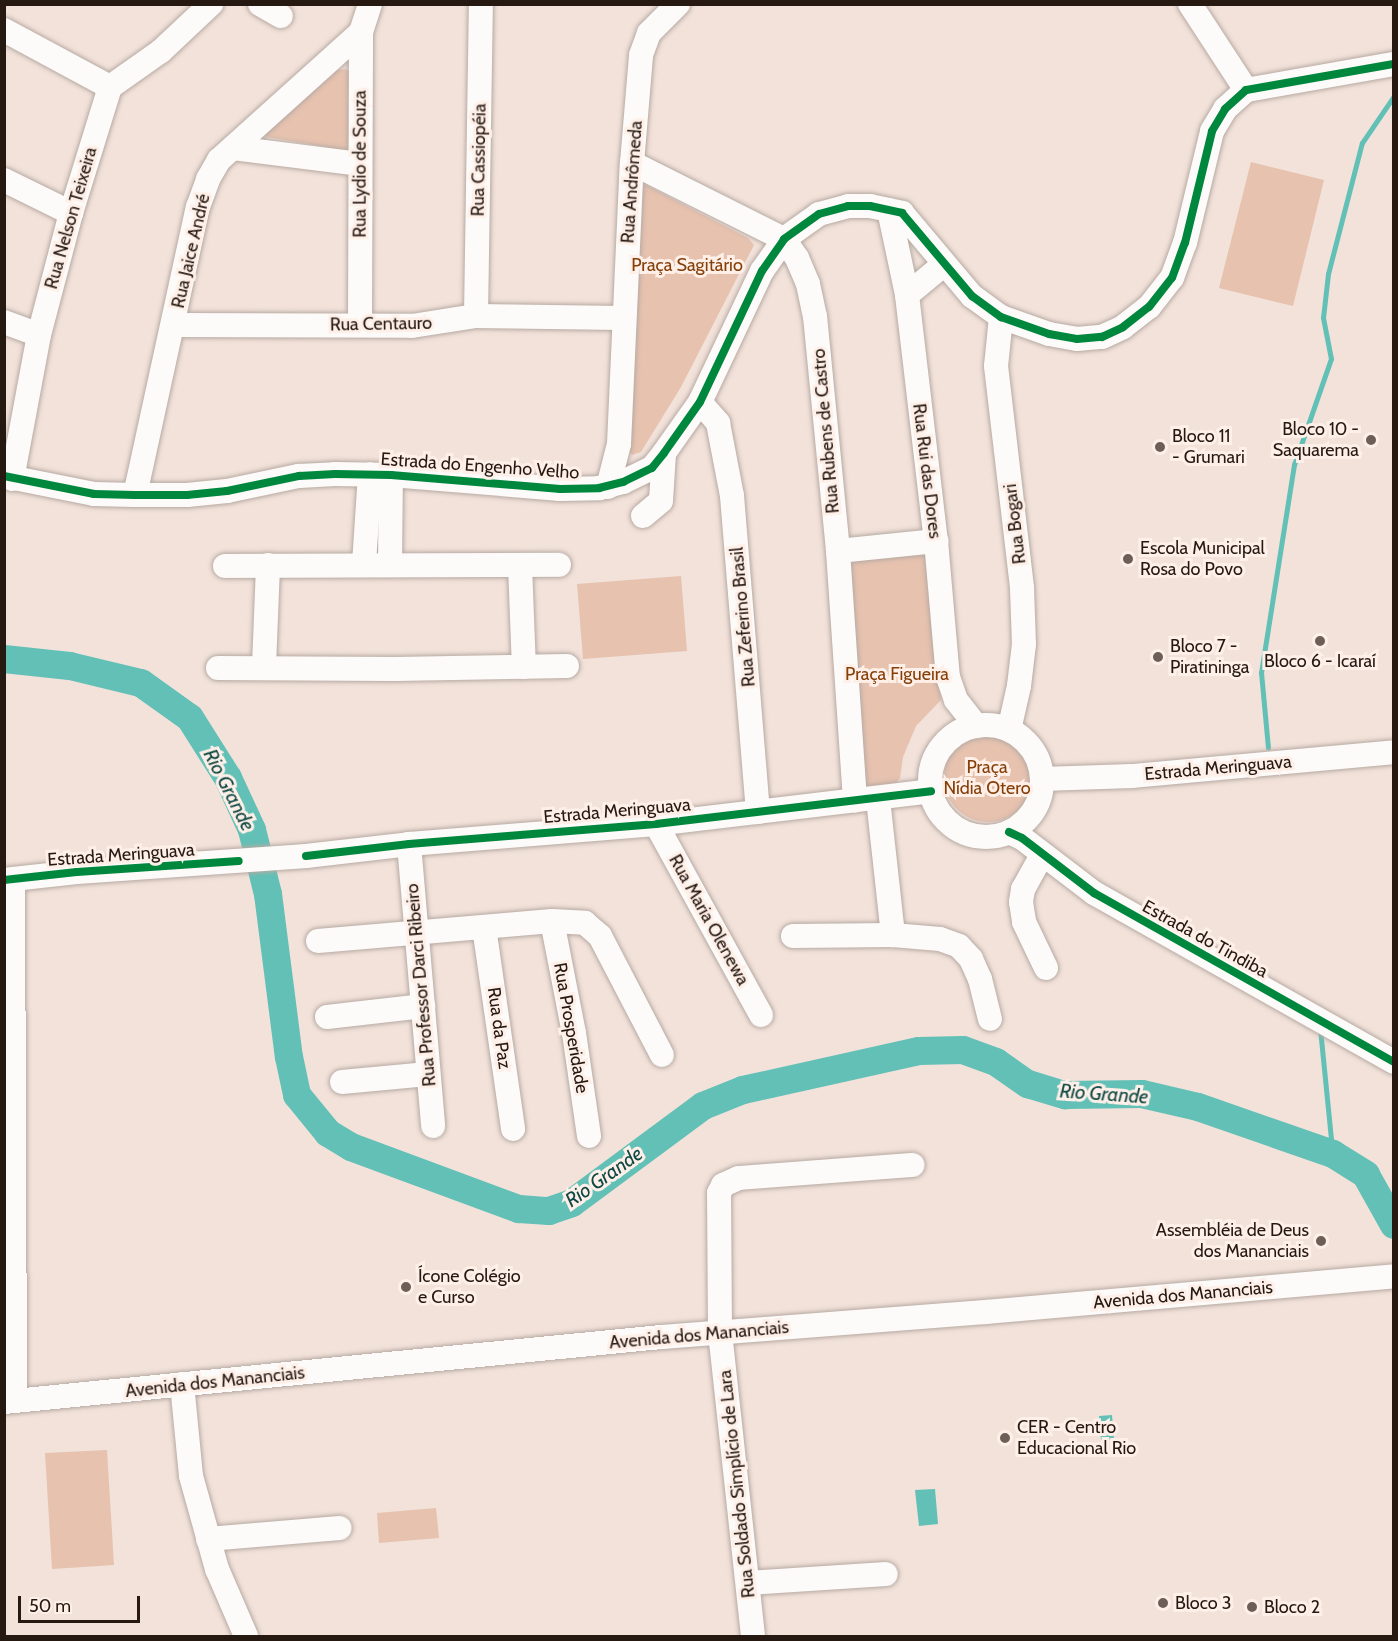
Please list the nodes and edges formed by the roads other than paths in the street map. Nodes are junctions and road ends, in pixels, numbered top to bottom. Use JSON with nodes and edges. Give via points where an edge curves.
{"nodes":[{"id":1,"x":211,"y":4,"type":"edge"},
{"id":2,"x":260,"y":4,"type":"edge"},
{"id":3,"x":482,"y":4,"type":"edge"},
{"id":4,"x":678,"y":4,"type":"edge"},
{"id":5,"x":1190,"y":4,"type":"edge"},
{"id":6,"x":370,"y":5,"type":"edge"},
{"id":7,"x":281,"y":16,"type":"dead end"},
{"id":8,"x":4,"y":30,"type":"edge"},
{"id":9,"x":361,"y":33,"type":"junction"},
{"id":10,"x":1394,"y":64,"type":"edge"},
{"id":11,"x":110,"y":87,"type":"junction"},
{"id":12,"x":1246,"y":90,"type":"junction"},
{"id":13,"x":233,"y":148,"type":"junction"},
{"id":14,"x":632,"y":163,"type":"junction"},
{"id":15,"x":359,"y":164,"type":"junction"},
{"id":16,"x":4,"y":180,"type":"edge"},
{"id":17,"x":889,"y":210,"type":"junction"},
{"id":18,"x":71,"y":213,"type":"junction"},
{"id":19,"x":784,"y":239,"type":"junction"},
{"id":20,"x":943,"y":265,"type":"junction"},
{"id":21,"x":907,"y":294,"type":"junction"},
{"id":22,"x":476,"y":315,"type":"junction"},
{"id":23,"x":1001,"y":317,"type":"junction"},
{"id":24,"x":623,"y":318,"type":"junction"},
{"id":25,"x":4,"y":322,"type":"edge"},
{"id":26,"x":174,"y":325,"type":"junction"},
{"id":27,"x":360,"y":325,"type":"junction"},
{"id":28,"x":39,"y":335,"type":"junction"},
{"id":29,"x":718,"y":366,"type":"junction"},
{"id":30,"x":700,"y":402,"type":"junction"},
{"id":31,"x":718,"y":423,"type":"junction"},
{"id":32,"x":618,"y":444,"type":"junction"},
{"id":33,"x":664,"y":453,"type":"junction"},
{"id":34,"x":381,"y":475,"type":"junction"},
{"id":35,"x":8,"y":478,"type":"edge"},
{"id":36,"x":636,"y":478,"type":"junction"},
{"id":37,"x":608,"y":486,"type":"junction"},
{"id":38,"x":135,"y":495,"type":"junction"},
{"id":39,"x":643,"y":516,"type":"dead end"},
{"id":40,"x":936,"y":542,"type":"junction"},
{"id":41,"x":838,"y":551,"type":"junction"},
{"id":42,"x":364,"y":564,"type":"junction"},
{"id":43,"x":390,"y":564,"type":"junction"},
{"id":44,"x":268,"y":565,"type":"junction"},
{"id":45,"x":520,"y":565,"type":"junction"},
{"id":46,"x":559,"y":565,"type":"dead end"},
{"id":47,"x":225,"y":566,"type":"dead end"},
{"id":48,"x":264,"y":666,"type":"junction"},
{"id":49,"x":567,"y":666,"type":"dead end"},
{"id":50,"x":525,"y":667,"type":"junction"},
{"id":51,"x":218,"y":668,"type":"dead end"},
{"id":52,"x":976,"y":726,"type":"junction"},
{"id":53,"x":1010,"y":730,"type":"junction"},
{"id":54,"x":1394,"y":752,"type":"edge"},
{"id":55,"x":1042,"y":779,"type":"junction"},
{"id":56,"x":931,"y":791,"type":"junction"},
{"id":57,"x":866,"y":799,"type":"junction"},
{"id":58,"x":758,"y":812,"type":"junction"},
{"id":59,"x":656,"y":824,"type":"junction"},
{"id":60,"x":1018,"y":825,"type":"junction"},
{"id":61,"x":409,"y":844,"type":"junction"},
{"id":62,"x":1040,"y":853,"type":"junction"},
{"id":63,"x":9,"y":880,"type":"edge"},
{"id":64,"x":564,"y":921,"type":"junction"},
{"id":65,"x":484,"y":927,"type":"junction"},
{"id":66,"x":416,"y":932,"type":"junction"},
{"id":67,"x":893,"y":935,"type":"junction"},
{"id":68,"x":793,"y":936,"type":"dead end"},
{"id":69,"x":318,"y":941,"type":"dead end"},
{"id":70,"x":1046,"y":968,"type":"dead end"},
{"id":71,"x":423,"y":1006,"type":"junction"},
{"id":72,"x":761,"y":1015,"type":"dead end"},
{"id":73,"x":327,"y":1017,"type":"dead end"},
{"id":74,"x":990,"y":1019,"type":"dead end"},
{"id":75,"x":662,"y":1055,"type":"dead end"},
{"id":76,"x":1394,"y":1062,"type":"edge"},
{"id":77,"x":428,"y":1074,"type":"junction"},
{"id":78,"x":342,"y":1082,"type":"dead end"},
{"id":79,"x":433,"y":1126,"type":"dead end"},
{"id":80,"x":513,"y":1128,"type":"dead end"},
{"id":81,"x":589,"y":1136,"type":"dead end"},
{"id":82,"x":913,"y":1165,"type":"dead end"},
{"id":83,"x":1394,"y":1276,"type":"edge"},
{"id":84,"x":720,"y":1332,"type":"junction"},
{"id":85,"x":182,"y":1384,"type":"junction"},
{"id":86,"x":10,"y":1401,"type":"edge"},
{"id":87,"x":340,"y":1528,"type":"dead end"},
{"id":88,"x":208,"y":1539,"type":"junction"},
{"id":89,"x":886,"y":1574,"type":"dead end"},
{"id":90,"x":748,"y":1582,"type":"junction"},
{"id":91,"x":246,"y":1636,"type":"edge"},
{"id":92,"x":753,"y":1636,"type":"edge"}],
"edges":[{"from":1,"to":11,"type":"street","via":[[160,51]]},
{"from":2,"to":7,"type":"street"},
{"from":3,"to":22,"type":"street","name":"Rua Cassiopéia"},
{"from":4,"to":14,"type":"street","name":"Rua Andrômeda","via":[[650,33],[641,55]]},
{"from":5,"to":12,"type":"street"},
{"from":6,"to":9,"type":"street","name":"Rua Lydio de Souza"},
{"from":8,"to":11,"type":"street"},
{"from":9,"to":13,"type":"street","name":"Rua Jaice André"},
{"from":9,"to":15,"type":"street","name":"Rua Lydio de Souza"},
{"from":10,"to":12,"type":"street"},
{"from":11,"to":18,"type":"street","name":"Rua Nelson Teixeira"},
{"from":12,"to":23,"type":"street","name":"Estrada do Engenho Velho","via":[[1225,109],[1212,130],[1185,243],[1172,278],[1149,307],[1124,327],[1106,335],[1077,339]]},
{"from":13,"to":15,"type":"street"},
{"from":13,"to":26,"type":"street","name":"Rua Jaice André","via":[[219,160],[198,207]]},
{"from":14,"to":19,"type":"street"},
{"from":14,"to":24,"type":"street","name":"Rua Andrômeda"},
{"from":15,"to":27,"type":"street","name":"Rua Lydio de Souza"},
{"from":16,"to":18,"type":"street"},
{"from":17,"to":19,"type":"street","name":"Estrada do Engenho Velho","via":[[848,206],[819,214]]},
{"from":17,"to":20,"type":"street","name":"Estrada do Engenho Velho","via":[[902,213]]},
{"from":17,"to":21,"type":"street","name":"Rua Rui das Dores"},
{"from":18,"to":28,"type":"street","name":"Rua Nelson Teixeira"},
{"from":19,"to":29,"type":"street","name":"Estrada do Engenho Velho","via":[[762,271]]},
{"from":19,"to":41,"type":"street","name":"Rua Rubens de Castro","via":[[808,284],[815,315]]},
{"from":20,"to":21,"type":"street"},
{"from":20,"to":23,"type":"street","name":"Estrada do Engenho Velho","via":[[972,296]]},
{"from":21,"to":40,"type":"street","name":"Rua Rui das Dores"},
{"from":22,"to":24,"type":"street","name":"Rua Centauro"},
{"from":22,"to":27,"type":"street","name":"Rua Centauro","via":[[412,326]]},
{"from":23,"to":53,"type":"street","name":"Rua Bogari","via":[[996,366],[1022,588],[1024,644]]},
{"from":24,"to":32,"type":"street","name":"Rua Andrômeda"},
{"from":25,"to":28,"type":"street"},
{"from":26,"to":27,"type":"street","name":"Rua Centauro"},
{"from":26,"to":38,"type":"street","name":"Rua Jaice André"},
{"from":28,"to":35,"type":"street","name":"Rua Nelson Teixeira"},
{"from":29,"to":30,"type":"street","name":"Estrada do Engenho Velho"},
{"from":29,"to":31,"type":"street","name":"Rua Zeferino Brasil"},
{"from":30,"to":31,"type":"street","name":"Rua Zeferino Brasil"},
{"from":30,"to":33,"type":"street","name":"Estrada do Engenho Velho"},
{"from":31,"to":58,"type":"street","name":"Rua Zeferino Brasil","via":[[732,496]]},
{"from":32,"to":36,"type":"street"},
{"from":32,"to":37,"type":"street","name":"Rua Andrômeda"},
{"from":33,"to":36,"type":"street","name":"Estrada do Engenho Velho","via":[[652,468]]},
{"from":33,"to":39,"type":"street","via":[[661,501]]},
{"from":34,"to":37,"type":"street","name":"Estrada do Engenho Velho","via":[[560,489]]},
{"from":34,"to":38,"type":"street","name":"Estrada do Engenho Velho","via":[[299,476],[227,491]]},
{"from":34,"to":42,"type":"street"},
{"from":34,"to":43,"type":"street"},
{"from":35,"to":38,"type":"street","name":"Estrada do Engenho Velho","via":[[94,494]]},
{"from":36,"to":37,"type":"street","name":"Estrada do Engenho Velho"},
{"from":40,"to":41,"type":"street"},
{"from":40,"to":52,"type":"street","name":"Rua Rui das Dores","via":[[951,689]]},
{"from":41,"to":57,"type":"street","name":"Rua Rubens de Castro"},
{"from":42,"to":43,"type":"street"},
{"from":42,"to":44,"type":"street"},
{"from":43,"to":45,"type":"street"},
{"from":44,"to":47,"type":"street"},
{"from":44,"to":48,"type":"street"},
{"from":45,"to":46,"type":"street"},
{"from":45,"to":50,"type":"street"},
{"from":48,"to":50,"type":"street"},
{"from":48,"to":51,"type":"street"},
{"from":49,"to":50,"type":"street"},
{"from":52,"to":53,"type":"street"},
{"from":52,"to":56,"type":"street","via":[[956,734],[940,749],[931,769]]},
{"from":53,"to":55,"type":"street","via":[[1026,742],[1038,759]]},
{"from":54,"to":55,"type":"street","name":"Estrada Meringuava","via":[[1132,776]]},
{"from":55,"to":60,"type":"street","via":[[1036,806]]},
{"from":56,"to":57,"type":"street","name":"Estrada Meringuava"},
{"from":56,"to":60,"type":"street","via":[[938,810],[951,825],[969,834],[989,837]]},
{"from":57,"to":58,"type":"street","name":"Estrada Meringuava"},
{"from":57,"to":67,"type":"street","name":"Rua Rubens de Castro"},
{"from":58,"to":59,"type":"street","name":"Estrada Meringuava"},
{"from":59,"to":61,"type":"street","name":"Estrada Meringuava"},
{"from":59,"to":72,"type":"street","name":"Rua Maria Olenewa"},
{"from":60,"to":62,"type":"street","name":"Estrada do Tindiba"},
{"from":61,"to":63,"type":"street","name":"Estrada Meringuava"},
{"from":61,"to":66,"type":"street","name":"Rua Professor Darci Ribeiro"},
{"from":62,"to":70,"type":"street","via":[[1021,902],[1024,922]]},
{"from":62,"to":76,"type":"street","name":"Estrada do Tindiba","via":[[1095,893]]},
{"from":63,"to":86,"type":"street"},
{"from":64,"to":65,"type":"street"},
{"from":64,"to":75,"type":"street","via":[[585,923],[600,936]]},
{"from":64,"to":81,"type":"street","name":"Rua Prosperidade","via":[[574,1033]]},
{"from":65,"to":66,"type":"street"},
{"from":65,"to":80,"type":"street","name":"Rua da Paz"},
{"from":66,"to":69,"type":"street"},
{"from":66,"to":71,"type":"street","name":"Rua Professor Darci Ribeiro"},
{"from":67,"to":68,"type":"street"},
{"from":67,"to":74,"type":"street","via":[[940,939],[958,946],[971,959],[980,979]]},
{"from":71,"to":73,"type":"street"},
{"from":71,"to":77,"type":"street","name":"Rua Professor Darci Ribeiro"},
{"from":77,"to":78,"type":"street"},
{"from":77,"to":79,"type":"street","name":"Rua Professor Darci Ribeiro"},
{"from":82,"to":84,"type":"street","name":"Rua Soldado Simplício de Lara","via":[[739,1178],[723,1185],[719,1193]]},
{"from":83,"to":84,"type":"street","name":"Avenida dos Mananciais"},
{"from":84,"to":85,"type":"street","name":"Avenida dos Mananciais"},
{"from":84,"to":90,"type":"street","name":"Rua Soldado Simplício de Lara"},
{"from":85,"to":86,"type":"street","name":"Avenida dos Mananciais"},
{"from":85,"to":88,"type":"street","via":[[191,1476]]},
{"from":87,"to":88,"type":"street"},
{"from":88,"to":91,"type":"street"},
{"from":89,"to":90,"type":"street"},
{"from":90,"to":92,"type":"street","name":"Rua Soldado Simplício de Lara"}]}
